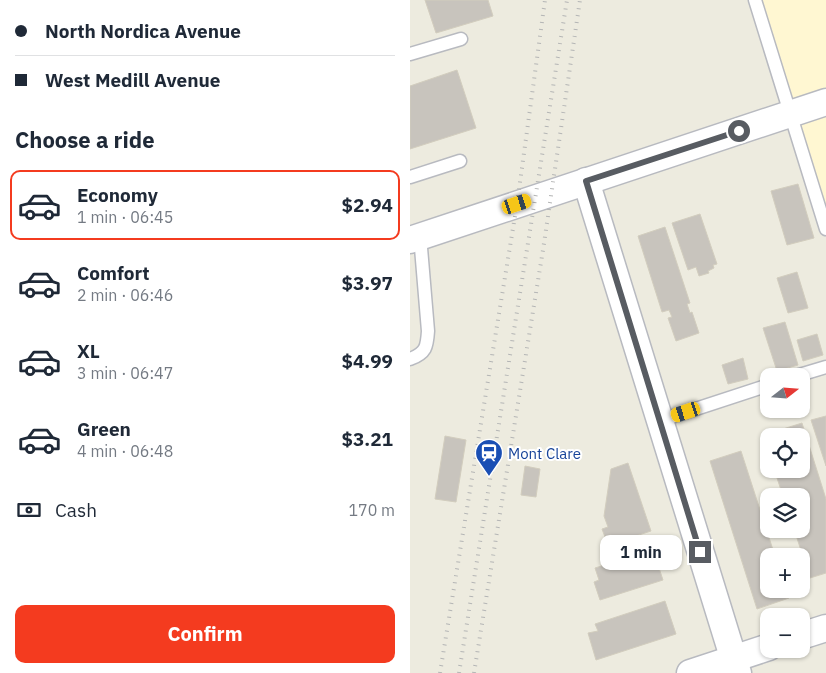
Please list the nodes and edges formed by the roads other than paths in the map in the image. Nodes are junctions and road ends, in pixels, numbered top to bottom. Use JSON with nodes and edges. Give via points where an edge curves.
{"nodes":[{"id":1,"x":755,"y":0,"type":"edge"},
{"id":2,"x":461,"y":39,"type":"dead end"},
{"id":3,"x":410,"y":54,"type":"edge"},
{"id":4,"x":826,"y":102,"type":"edge"},
{"id":5,"x":790,"y":114,"type":"junction"},
{"id":6,"x":460,"y":161,"type":"dead end"},
{"id":7,"x":410,"y":177,"type":"edge"},
{"id":8,"x":586,"y":181,"type":"junction"},
{"id":9,"x":825,"y":223,"type":"edge"},
{"id":10,"x":415,"y":238,"type":"edge"},
{"id":11,"x":410,"y":359,"type":"edge"},
{"id":12,"x":826,"y":366,"type":"edge"},
{"id":13,"x":810,"y":371,"type":"edge"},
{"id":14,"x":760,"y":388,"type":"edge"},
{"id":15,"x":659,"y":421,"type":"junction"},
{"id":16,"x":826,"y":628,"type":"edge"},
{"id":17,"x":810,"y":633,"type":"edge"},
{"id":18,"x":760,"y":652,"type":"edge"},
{"id":19,"x":735,"y":666,"type":"edge"},
{"id":20,"x":690,"y":673,"type":"edge"}],
"edges":[{"from":1,"to":5,"type":"lane"},
{"from":2,"to":3,"type":"lane"},
{"from":4,"to":5,"type":"street"},
{"from":5,"to":8,"type":"street"},
{"from":5,"to":9,"type":"lane"},
{"from":6,"to":7,"type":"lane"},
{"from":8,"to":10,"type":"street"},
{"from":8,"to":15,"type":"street"},
{"from":10,"to":11,"type":"lane","via":[[428,331],[427,346],[422,353]]},
{"from":12,"to":13,"type":"lane"},
{"from":14,"to":15,"type":"lane"},
{"from":15,"to":19,"type":"street"},
{"from":16,"to":17,"type":"street"},
{"from":18,"to":19,"type":"street"},
{"from":19,"to":20,"type":"street"}]}
